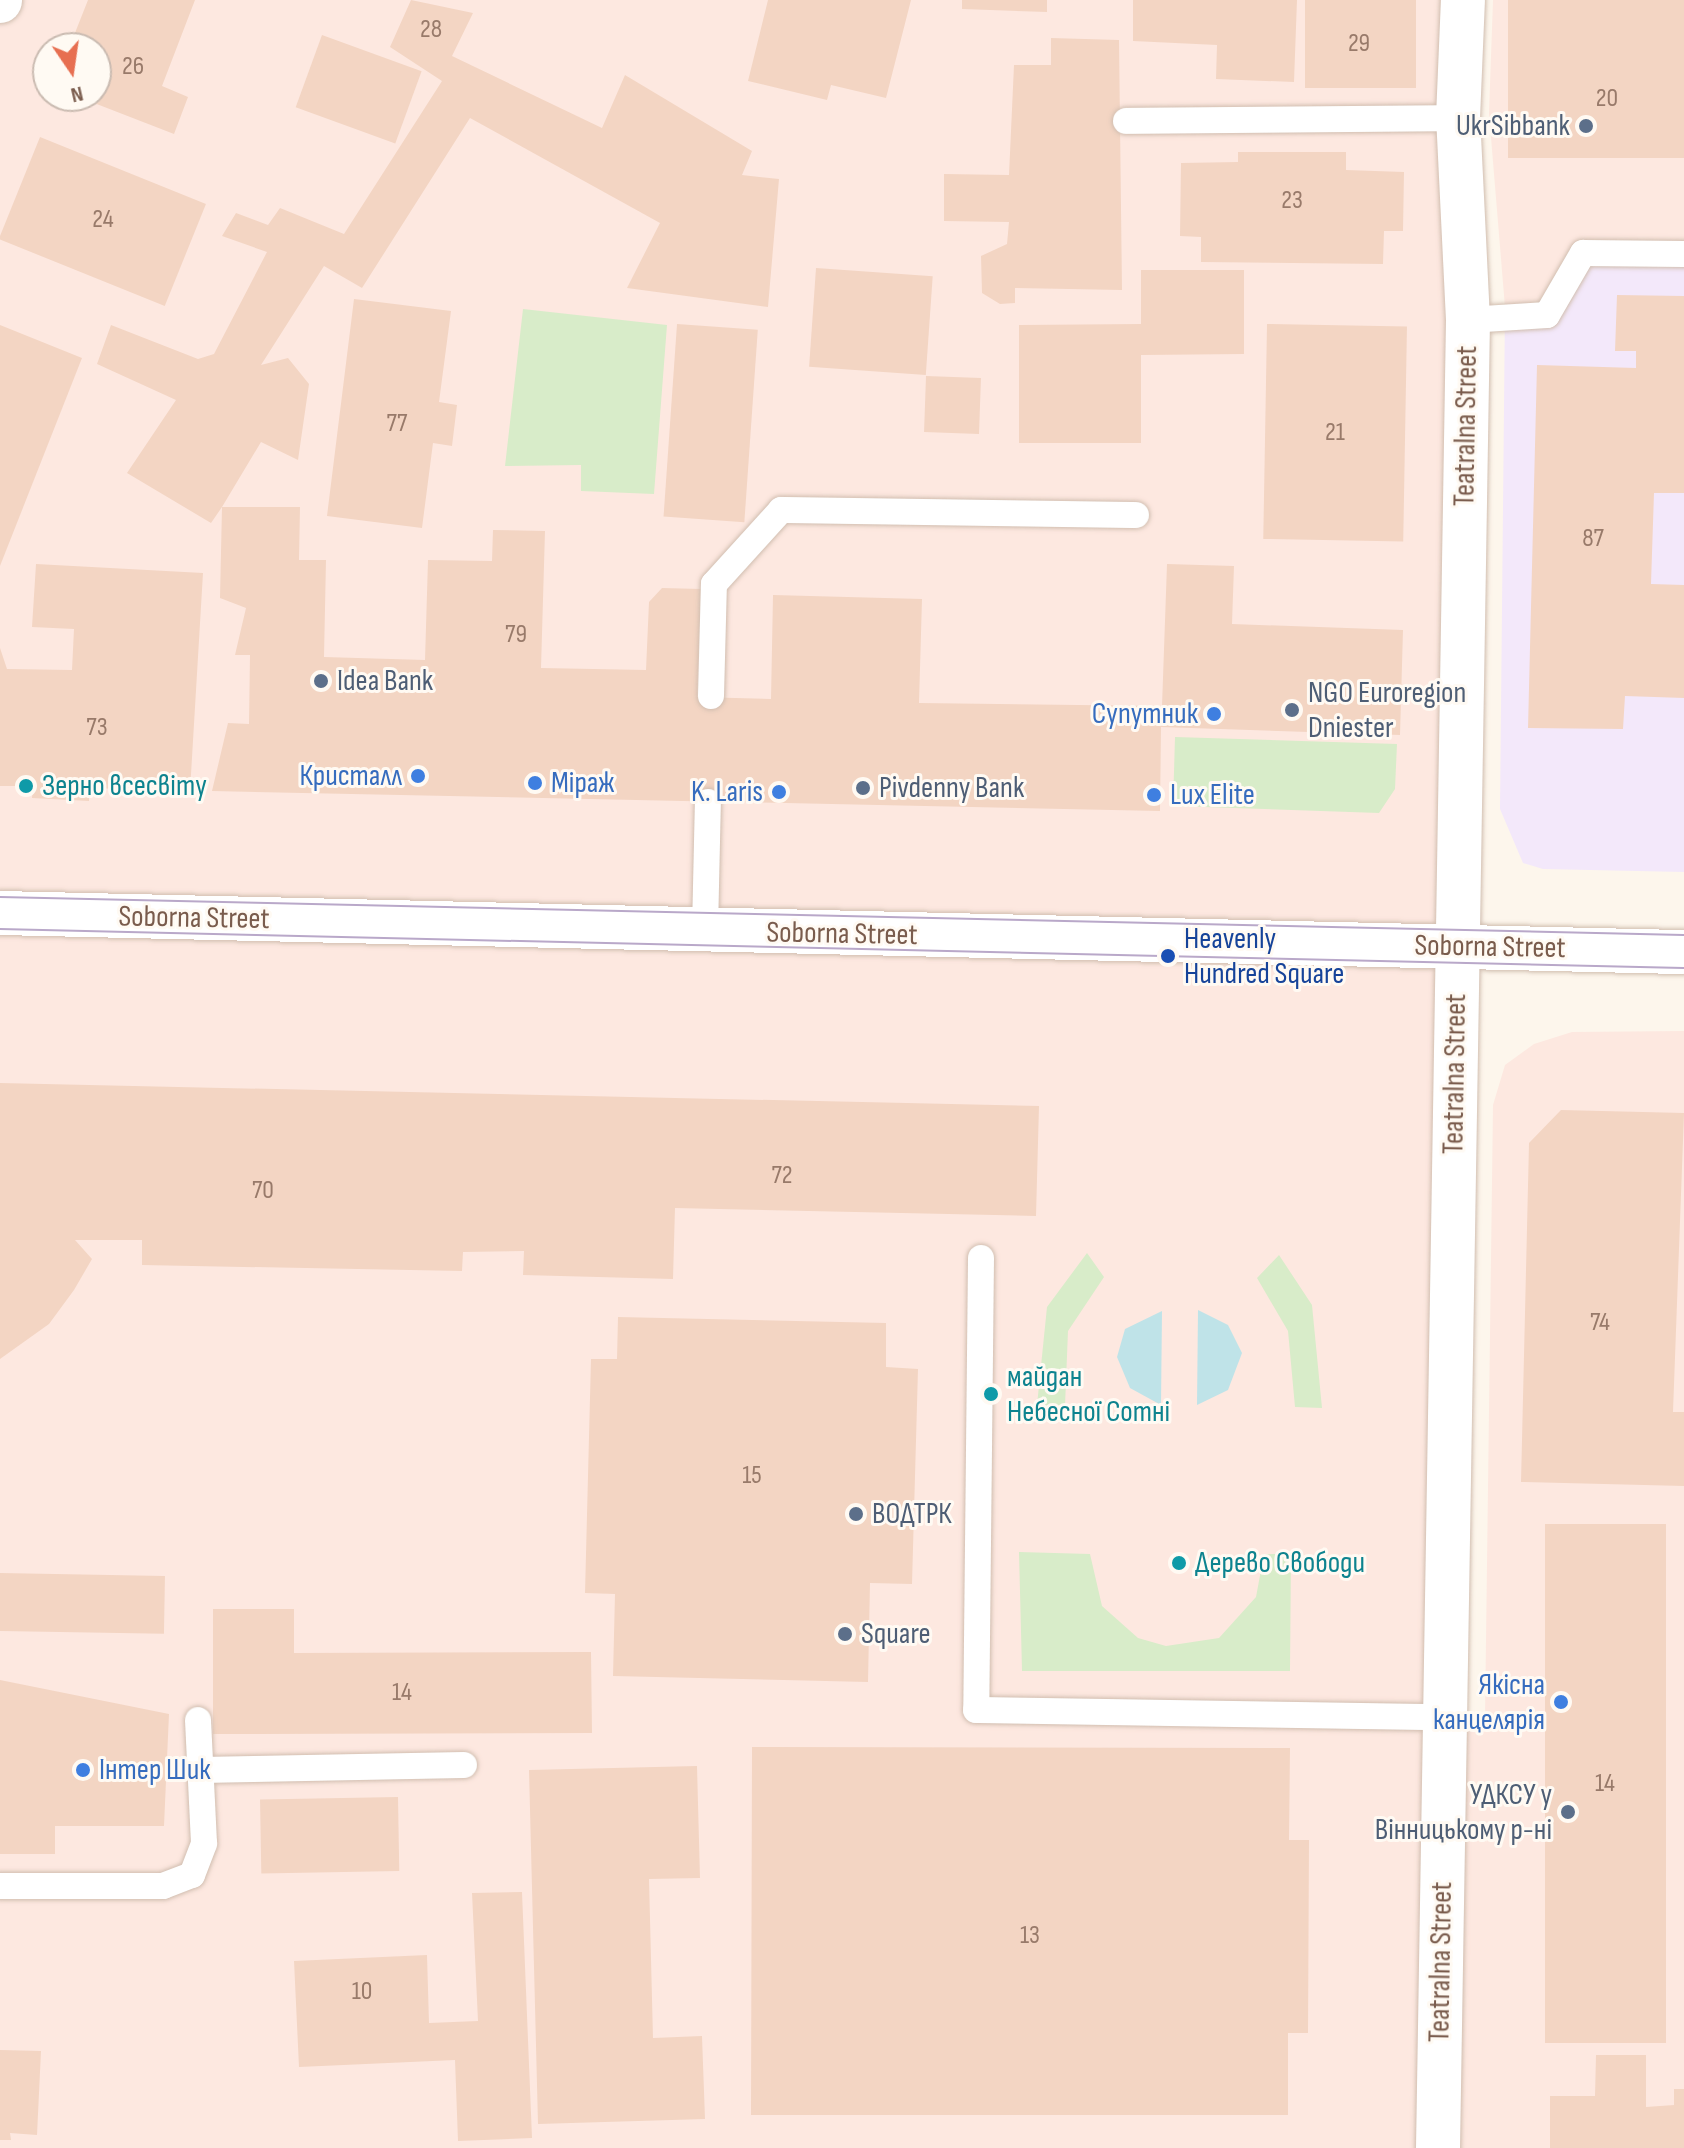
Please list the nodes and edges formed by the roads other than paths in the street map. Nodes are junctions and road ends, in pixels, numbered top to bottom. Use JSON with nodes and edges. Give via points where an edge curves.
{"nodes":[{"id":1,"x":1463,"y":0,"type":"edge"},
{"id":2,"x":1458,"y":118,"type":"junction"},
{"id":3,"x":1126,"y":121,"type":"dead end"},
{"id":4,"x":1684,"y":254,"type":"edge"},
{"id":5,"x":1468,"y":320,"type":"junction"},
{"id":6,"x":1136,"y":515,"type":"dead end"},
{"id":7,"x":711,"y":696,"type":"dead end"},
{"id":8,"x":708,"y":802,"type":"dead end"},
{"id":9,"x":0,"y":913,"type":"edge"},
{"id":10,"x":705,"y":930,"type":"junction"},
{"id":11,"x":1457,"y":946,"type":"junction"},
{"id":12,"x":1684,"y":952,"type":"edge"},
{"id":13,"x":981,"y":1258,"type":"dead end"},
{"id":14,"x":1444,"y":1717,"type":"junction"},
{"id":15,"x":198,"y":1720,"type":"dead end"},
{"id":16,"x":464,"y":1765,"type":"dead end"},
{"id":17,"x":201,"y":1770,"type":"junction"},
{"id":18,"x":0,"y":1886,"type":"edge"},
{"id":19,"x":1438,"y":2148,"type":"edge"}],
"edges":[{"from":1,"to":2,"type":"street","name":"Teatralna Street"},
{"from":2,"to":3,"type":"lane"},
{"from":2,"to":5,"type":"street","name":"Teatralna Street"},
{"from":4,"to":5,"type":"lane","via":[[1583,253],[1547,315]]},
{"from":5,"to":11,"type":"street","name":"Teatralna Street"},
{"from":6,"to":7,"type":"lane","via":[[781,510],[714,584]]},
{"from":8,"to":10,"type":"lane"},
{"from":9,"to":10,"type":"street","name":"Soborna Street"},
{"from":10,"to":11,"type":"street","name":"Soborna Street"},
{"from":11,"to":12,"type":"street","name":"Soborna Street"},
{"from":11,"to":14,"type":"street","name":"Teatralna Street"},
{"from":13,"to":14,"type":"lane","via":[[976,1710]]},
{"from":14,"to":19,"type":"street","name":"Teatralna Street"},
{"from":15,"to":17,"type":"lane"},
{"from":16,"to":17,"type":"lane"},
{"from":17,"to":18,"type":"lane","via":[[204,1843],[192,1875],[163,1886]]}]}
